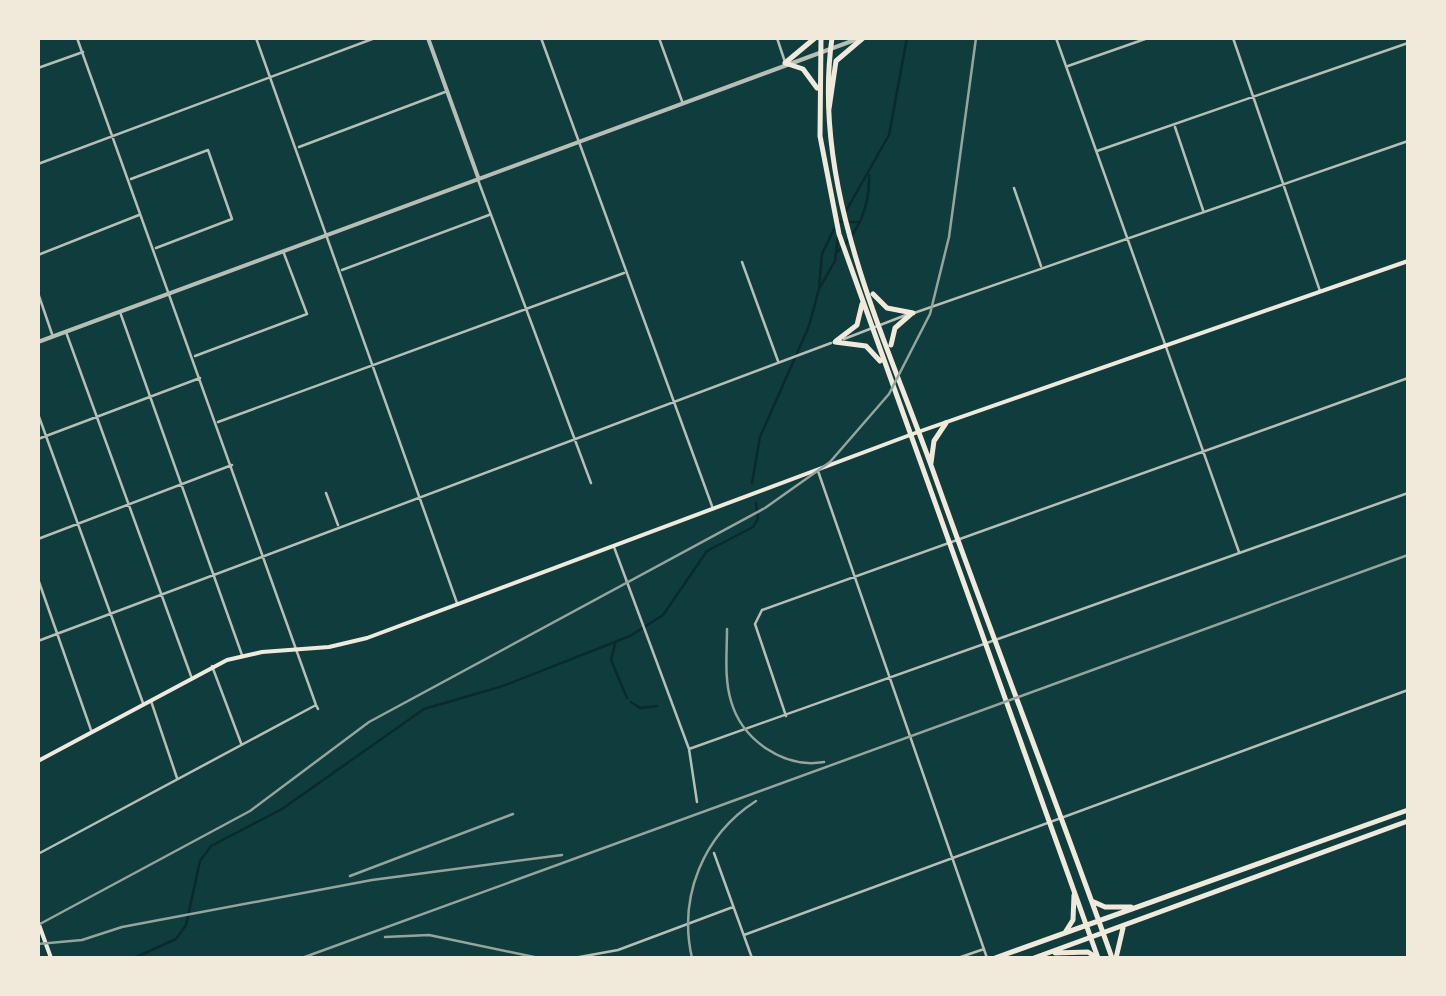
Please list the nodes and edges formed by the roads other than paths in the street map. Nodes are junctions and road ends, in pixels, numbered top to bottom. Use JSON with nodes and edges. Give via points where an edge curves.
{"nodes":[{"id":1,"x":77,"y":38,"type":"edge"},
{"id":2,"x":256,"y":38,"type":"edge"},
{"id":3,"x":375,"y":38,"type":"edge"},
{"id":4,"x":428,"y":38,"type":"edge"},
{"id":5,"x":541,"y":38,"type":"edge"},
{"id":6,"x":660,"y":38,"type":"edge"},
{"id":7,"x":776,"y":38,"type":"edge"},
{"id":8,"x":818,"y":38,"type":"edge"},
{"id":9,"x":832,"y":38,"type":"edge"},
{"id":10,"x":861,"y":38,"type":"edge"},
{"id":11,"x":1056,"y":38,"type":"edge"},
{"id":12,"x":1148,"y":38,"type":"edge"},
{"id":13,"x":1233,"y":38,"type":"edge"},
{"id":14,"x":1408,"y":42,"type":"edge"},
{"id":15,"x":830,"y":47,"type":"junction"},
{"id":16,"x":820,"y":51,"type":"junction"},
{"id":17,"x":83,"y":52,"type":"junction"},
{"id":18,"x":786,"y":63,"type":"junction"},
{"id":19,"x":1066,"y":66,"type":"junction"},
{"id":20,"x":38,"y":68,"type":"edge"},
{"id":21,"x":270,"y":76,"type":"junction"},
{"id":22,"x":818,"y":90,"type":"junction"},
{"id":23,"x":447,"y":92,"type":"junction"},
{"id":24,"x":1254,"y":97,"type":"junction"},
{"id":25,"x":682,"y":101,"type":"junction"},
{"id":26,"x":829,"y":109,"type":"junction"},
{"id":27,"x":1174,"y":124,"type":"junction"},
{"id":28,"x":113,"y":136,"type":"junction"},
{"id":29,"x":577,"y":139,"type":"junction"},
{"id":30,"x":1408,"y":141,"type":"edge"},
{"id":31,"x":297,"y":148,"type":"junction"},
{"id":32,"x":1096,"y":152,"type":"junction"},
{"id":33,"x":38,"y":164,"type":"edge"},
{"id":34,"x":478,"y":178,"type":"junction"},
{"id":35,"x":130,"y":179,"type":"junction"},
{"id":36,"x":1284,"y":184,"type":"junction"},
{"id":37,"x":1014,"y":188,"type":"dead end"},
{"id":38,"x":1203,"y":211,"type":"junction"},
{"id":39,"x":141,"y":214,"type":"junction"},
{"id":40,"x":491,"y":214,"type":"junction"},
{"id":41,"x":327,"y":234,"type":"junction"},
{"id":42,"x":1125,"y":238,"type":"junction"},
{"id":43,"x":154,"y":249,"type":"junction"},
{"id":44,"x":282,"y":250,"type":"junction"},
{"id":45,"x":38,"y":255,"type":"edge"},
{"id":46,"x":1408,"y":261,"type":"edge"},
{"id":47,"x":742,"y":262,"type":"dead end"},
{"id":48,"x":1042,"y":268,"type":"junction"},
{"id":49,"x":340,"y":270,"type":"junction"},
{"id":50,"x":626,"y":272,"type":"junction"},
{"id":51,"x":867,"y":284,"type":"junction"},
{"id":52,"x":170,"y":292,"type":"junction"},
{"id":53,"x":1320,"y":292,"type":"junction"},
{"id":54,"x":38,"y":293,"type":"edge"},
{"id":55,"x":862,"y":301,"type":"junction"},
{"id":56,"x":120,"y":310,"type":"junction"},
{"id":57,"x":526,"y":310,"type":"junction"},
{"id":58,"x":913,"y":313,"type":"junction"},
{"id":59,"x":881,"y":325,"type":"junction"},
{"id":60,"x":871,"y":328,"type":"junction"},
{"id":61,"x":66,"y":331,"type":"junction"},
{"id":62,"x":53,"y":336,"type":"junction"},
{"id":63,"x":38,"y":342,"type":"edge"},
{"id":64,"x":836,"y":342,"type":"junction"},
{"id":65,"x":1164,"y":346,"type":"junction"},
{"id":66,"x":194,"y":357,"type":"junction"},
{"id":67,"x":893,"y":358,"type":"junction"},
{"id":68,"x":778,"y":363,"type":"junction"},
{"id":69,"x":374,"y":365,"type":"junction"},
{"id":70,"x":885,"y":369,"type":"junction"},
{"id":71,"x":201,"y":378,"type":"junction"},
{"id":72,"x":1408,"y":378,"type":"edge"},
{"id":73,"x":150,"y":396,"type":"junction"},
{"id":74,"x":674,"y":402,"type":"junction"},
{"id":75,"x":38,"y":414,"type":"edge"},
{"id":76,"x":98,"y":416,"type":"junction"},
{"id":77,"x":217,"y":422,"type":"junction"},
{"id":78,"x":946,"y":423,"type":"junction"},
{"id":79,"x":918,"y":432,"type":"junction"},
{"id":80,"x":45,"y":436,"type":"junction"},
{"id":81,"x":909,"y":436,"type":"junction"},
{"id":82,"x":38,"y":438,"type":"edge"},
{"id":83,"x":574,"y":438,"type":"junction"},
{"id":84,"x":1201,"y":450,"type":"junction"},
{"id":85,"x":232,"y":465,"type":"junction"},
{"id":86,"x":931,"y":466,"type":"junction"},
{"id":87,"x":818,"y":470,"type":"junction"},
{"id":88,"x":591,"y":483,"type":"dead end"},
{"id":89,"x":180,"y":484,"type":"junction"},
{"id":90,"x":326,"y":493,"type":"dead end"},
{"id":91,"x":1408,"y":493,"type":"edge"},
{"id":92,"x":419,"y":496,"type":"junction"},
{"id":93,"x":128,"y":504,"type":"junction"},
{"id":94,"x":713,"y":508,"type":"junction"},
{"id":95,"x":76,"y":524,"type":"junction"},
{"id":96,"x":338,"y":526,"type":"junction"},
{"id":97,"x":956,"y":538,"type":"junction"},
{"id":98,"x":38,"y":539,"type":"edge"},
{"id":99,"x":947,"y":542,"type":"junction"},
{"id":100,"x":613,"y":546,"type":"junction"},
{"id":101,"x":1239,"y":553,"type":"junction"},
{"id":102,"x":264,"y":554,"type":"junction"},
{"id":103,"x":214,"y":574,"type":"junction"},
{"id":104,"x":856,"y":575,"type":"junction"},
{"id":105,"x":38,"y":579,"type":"edge"},
{"id":106,"x":161,"y":593,"type":"junction"},
{"id":107,"x":458,"y":604,"type":"junction"},
{"id":108,"x":109,"y":614,"type":"junction"},
{"id":109,"x":56,"y":634,"type":"junction"},
{"id":110,"x":992,"y":639,"type":"junction"},
{"id":111,"x":38,"y":641,"type":"edge"},
{"id":112,"x":984,"y":642,"type":"junction"},
{"id":113,"x":298,"y":650,"type":"junction"},
{"id":114,"x":242,"y":654,"type":"junction"},
{"id":115,"x":212,"y":666,"type":"junction"},
{"id":116,"x":890,"y":677,"type":"junction"},
{"id":117,"x":192,"y":678,"type":"junction"},
{"id":118,"x":1408,"y":690,"type":"edge"},
{"id":119,"x":151,"y":700,"type":"junction"},
{"id":120,"x":143,"y":705,"type":"junction"},
{"id":121,"x":786,"y":716,"type":"junction"},
{"id":122,"x":92,"y":731,"type":"junction"},
{"id":123,"x":242,"y":744,"type":"junction"},
{"id":124,"x":689,"y":749,"type":"junction"},
{"id":125,"x":38,"y":761,"type":"edge"},
{"id":126,"x":178,"y":778,"type":"junction"},
{"id":127,"x":697,"y":802,"type":"dead end"},
{"id":128,"x":1408,"y":810,"type":"edge"},
{"id":129,"x":1062,"y":817,"type":"junction"},
{"id":130,"x":1052,"y":821,"type":"junction"},
{"id":131,"x":1408,"y":821,"type":"edge"},
{"id":132,"x":714,"y":853,"type":"dead end"},
{"id":133,"x":38,"y":854,"type":"edge"},
{"id":134,"x":952,"y":859,"type":"junction"},
{"id":135,"x":1072,"y":882,"type":"junction"},
{"id":136,"x":1092,"y":900,"type":"junction"},
{"id":137,"x":733,"y":906,"type":"junction"},
{"id":138,"x":1134,"y":907,"type":"junction"},
{"id":139,"x":1099,"y":920,"type":"junction"},
{"id":140,"x":38,"y":922,"type":"edge"},
{"id":141,"x":1127,"y":924,"type":"junction"},
{"id":142,"x":1087,"y":925,"type":"junction"},
{"id":143,"x":1103,"y":933,"type":"junction"},
{"id":144,"x":744,"y":935,"type":"junction"},
{"id":145,"x":1058,"y":936,"type":"junction"},
{"id":146,"x":1091,"y":937,"type":"junction"},
{"id":147,"x":984,"y":949,"type":"junction"},
{"id":148,"x":1047,"y":954,"type":"junction"},
{"id":149,"x":51,"y":958,"type":"edge"},
{"id":150,"x":574,"y":958,"type":"edge"},
{"id":151,"x":752,"y":958,"type":"edge"},
{"id":152,"x":958,"y":958,"type":"edge"},
{"id":153,"x":987,"y":958,"type":"edge"},
{"id":154,"x":995,"y":958,"type":"edge"},
{"id":155,"x":1034,"y":958,"type":"edge"},
{"id":156,"x":1098,"y":958,"type":"edge"},
{"id":157,"x":1114,"y":958,"type":"edge"}],
"edges":[{"from":1,"to":17,"type":"street"},
{"from":2,"to":21,"type":"street"},
{"from":3,"to":21,"type":"street"},
{"from":4,"to":23,"type":"street"},
{"from":5,"to":29,"type":"street"},
{"from":6,"to":25,"type":"street"},
{"from":7,"to":18,"type":"street"},
{"from":8,"to":16,"type":"main road"},
{"from":8,"to":18,"type":"main road"},
{"from":9,"to":15,"type":"main road"},
{"from":10,"to":15,"type":"street"},
{"from":10,"to":26,"type":"main road","via":[[836,61]]},
{"from":11,"to":19,"type":"street"},
{"from":12,"to":19,"type":"street"},
{"from":13,"to":24,"type":"street"},
{"from":14,"to":24,"type":"street"},
{"from":15,"to":16,"type":"street"},
{"from":15,"to":26,"type":"main road"},
{"from":16,"to":18,"type":"street"},
{"from":16,"to":22,"type":"main road"},
{"from":17,"to":20,"type":"street"},
{"from":17,"to":28,"type":"street"},
{"from":18,"to":22,"type":"main road","via":[[803,69]]},
{"from":18,"to":25,"type":"street"},
{"from":19,"to":32,"type":"street"},
{"from":21,"to":28,"type":"street"},
{"from":21,"to":31,"type":"street"},
{"from":22,"to":55,"type":"main road","via":[[830,201]]},
{"from":23,"to":31,"type":"street"},
{"from":23,"to":34,"type":"street"},
{"from":24,"to":27,"type":"street"},
{"from":24,"to":36,"type":"street"},
{"from":25,"to":29,"type":"street"},
{"from":26,"to":51,"type":"main road","via":[[838,186]]},
{"from":27,"to":32,"type":"street"},
{"from":27,"to":38,"type":"street"},
{"from":28,"to":33,"type":"street"},
{"from":28,"to":35,"type":"street"},
{"from":29,"to":34,"type":"street"},
{"from":29,"to":50,"type":"street"},
{"from":30,"to":36,"type":"street"},
{"from":31,"to":41,"type":"street"},
{"from":32,"to":42,"type":"street"},
{"from":34,"to":40,"type":"street"},
{"from":34,"to":41,"type":"street"},
{"from":35,"to":39,"type":"street"},
{"from":35,"to":43,"type":"street","via":[[208,150],[232,219]]},
{"from":36,"to":38,"type":"street"},
{"from":36,"to":53,"type":"street"},
{"from":37,"to":48,"type":"street"},
{"from":38,"to":42,"type":"street"},
{"from":39,"to":43,"type":"street"},
{"from":39,"to":45,"type":"street"},
{"from":40,"to":49,"type":"street"},
{"from":40,"to":57,"type":"street"},
{"from":41,"to":44,"type":"street"},
{"from":41,"to":49,"type":"street"},
{"from":42,"to":48,"type":"street"},
{"from":42,"to":65,"type":"street"},
{"from":43,"to":52,"type":"street"},
{"from":44,"to":52,"type":"street"},
{"from":44,"to":66,"type":"street","via":[[307,314]]},
{"from":46,"to":53,"type":"main road"},
{"from":47,"to":68,"type":"street"},
{"from":48,"to":58,"type":"street"},
{"from":49,"to":69,"type":"street"},
{"from":50,"to":57,"type":"street"},
{"from":50,"to":74,"type":"street"},
{"from":51,"to":58,"type":"main road","via":[[887,308]]},
{"from":51,"to":59,"type":"main road"},
{"from":52,"to":56,"type":"street"},
{"from":52,"to":66,"type":"street"},
{"from":53,"to":65,"type":"main road"},
{"from":54,"to":62,"type":"street"},
{"from":55,"to":60,"type":"main road"},
{"from":55,"to":64,"type":"main road","via":[[857,325]]},
{"from":56,"to":61,"type":"street"},
{"from":56,"to":73,"type":"street"},
{"from":57,"to":69,"type":"street"},
{"from":57,"to":83,"type":"street"},
{"from":58,"to":59,"type":"street"},
{"from":58,"to":67,"type":"main road","via":[[892,333]]},
{"from":59,"to":60,"type":"street"},
{"from":59,"to":67,"type":"main road"},
{"from":60,"to":64,"type":"street"},
{"from":60,"to":70,"type":"main road"},
{"from":61,"to":62,"type":"street"},
{"from":61,"to":76,"type":"street"},
{"from":62,"to":63,"type":"street"},
{"from":64,"to":68,"type":"street"},
{"from":64,"to":70,"type":"main road","via":[[866,346]]},
{"from":65,"to":78,"type":"main road"},
{"from":65,"to":84,"type":"street"},
{"from":66,"to":71,"type":"street"},
{"from":67,"to":79,"type":"main road"},
{"from":68,"to":74,"type":"street"},
{"from":69,"to":77,"type":"street"},
{"from":69,"to":92,"type":"street"},
{"from":70,"to":81,"type":"main road"},
{"from":71,"to":73,"type":"street"},
{"from":71,"to":77,"type":"street"},
{"from":72,"to":84,"type":"street"},
{"from":73,"to":76,"type":"street"},
{"from":73,"to":89,"type":"street"},
{"from":74,"to":83,"type":"street"},
{"from":74,"to":94,"type":"street"},
{"from":75,"to":80,"type":"street"},
{"from":76,"to":80,"type":"street"},
{"from":76,"to":93,"type":"street"},
{"from":77,"to":85,"type":"street"},
{"from":78,"to":79,"type":"main road"},
{"from":78,"to":86,"type":"main road","via":[[934,441]]},
{"from":79,"to":81,"type":"main road"},
{"from":79,"to":86,"type":"main road"},
{"from":80,"to":82,"type":"street"},
{"from":80,"to":95,"type":"street"},
{"from":81,"to":87,"type":"main road"},
{"from":81,"to":99,"type":"main road"},
{"from":83,"to":88,"type":"street"},
{"from":83,"to":92,"type":"street"},
{"from":84,"to":97,"type":"street"},
{"from":84,"to":101,"type":"street"},
{"from":85,"to":89,"type":"street"},
{"from":85,"to":102,"type":"street"},
{"from":86,"to":97,"type":"main road"},
{"from":87,"to":94,"type":"main road"},
{"from":87,"to":104,"type":"street"},
{"from":89,"to":93,"type":"street"},
{"from":89,"to":103,"type":"street"},
{"from":90,"to":96,"type":"street"},
{"from":91,"to":101,"type":"street"},
{"from":92,"to":96,"type":"street"},
{"from":92,"to":107,"type":"street"},
{"from":93,"to":95,"type":"street"},
{"from":93,"to":106,"type":"street"},
{"from":94,"to":100,"type":"main road"},
{"from":95,"to":98,"type":"street"},
{"from":95,"to":108,"type":"street"},
{"from":96,"to":102,"type":"street"},
{"from":97,"to":99,"type":"street"},
{"from":97,"to":110,"type":"main road"},
{"from":99,"to":104,"type":"street"},
{"from":99,"to":112,"type":"main road"},
{"from":100,"to":107,"type":"main road"},
{"from":100,"to":124,"type":"street"},
{"from":101,"to":110,"type":"street"},
{"from":102,"to":103,"type":"street"},
{"from":102,"to":113,"type":"street"},
{"from":103,"to":106,"type":"street"},
{"from":103,"to":114,"type":"street"},
{"from":104,"to":116,"type":"street"},
{"from":104,"to":121,"type":"street","via":[[756,616]]},
{"from":105,"to":109,"type":"street"},
{"from":106,"to":108,"type":"street"},
{"from":106,"to":117,"type":"street"},
{"from":107,"to":113,"type":"main road","via":[[358,641]]},
{"from":108,"to":109,"type":"street"},
{"from":108,"to":120,"type":"street"},
{"from":109,"to":111,"type":"street"},
{"from":109,"to":122,"type":"street"},
{"from":110,"to":112,"type":"street"},
{"from":110,"to":129,"type":"main road"},
{"from":112,"to":116,"type":"street"},
{"from":112,"to":130,"type":"main road"},
{"from":113,"to":114,"type":"main road"},
{"from":113,"to":123,"type":"street","via":[[317,707]]},
{"from":114,"to":115,"type":"main road"},
{"from":115,"to":117,"type":"main road"},
{"from":115,"to":123,"type":"street"},
{"from":116,"to":121,"type":"street"},
{"from":116,"to":134,"type":"street"},
{"from":117,"to":119,"type":"main road"},
{"from":118,"to":129,"type":"street"},
{"from":119,"to":120,"type":"main road"},
{"from":119,"to":126,"type":"street"},
{"from":120,"to":122,"type":"main road"},
{"from":121,"to":124,"type":"street"},
{"from":122,"to":125,"type":"main road"},
{"from":123,"to":126,"type":"street"},
{"from":124,"to":127,"type":"street"},
{"from":126,"to":133,"type":"street"},
{"from":128,"to":138,"type":"main road"},
{"from":129,"to":130,"type":"street"},
{"from":129,"to":136,"type":"main road"},
{"from":130,"to":134,"type":"street"},
{"from":130,"to":135,"type":"main road"},
{"from":131,"to":141,"type":"main road"},
{"from":132,"to":137,"type":"street"},
{"from":134,"to":144,"type":"street"},
{"from":134,"to":147,"type":"street"},
{"from":135,"to":142,"type":"main road"},
{"from":135,"to":145,"type":"main road","via":[[1073,920]]},
{"from":136,"to":138,"type":"main road"},
{"from":136,"to":139,"type":"main road"},
{"from":137,"to":144,"type":"street"},
{"from":137,"to":150,"type":"street","via":[[618,950]]},
{"from":138,"to":139,"type":"main road"},
{"from":139,"to":142,"type":"main road"},
{"from":139,"to":143,"type":"main road"},
{"from":140,"to":149,"type":"main road"},
{"from":141,"to":143,"type":"main road"},
{"from":141,"to":157,"type":"main road"},
{"from":142,"to":145,"type":"main road"},
{"from":142,"to":146,"type":"main road"},
{"from":143,"to":146,"type":"main road"},
{"from":143,"to":157,"type":"main road"},
{"from":144,"to":151,"type":"street"},
{"from":145,"to":154,"type":"main road"},
{"from":146,"to":148,"type":"main road"},
{"from":146,"to":156,"type":"main road"},
{"from":147,"to":152,"type":"street"},
{"from":147,"to":153,"type":"street"},
{"from":148,"to":155,"type":"main road"},
{"from":148,"to":156,"type":"main road","via":[[1081,951]]}]}
